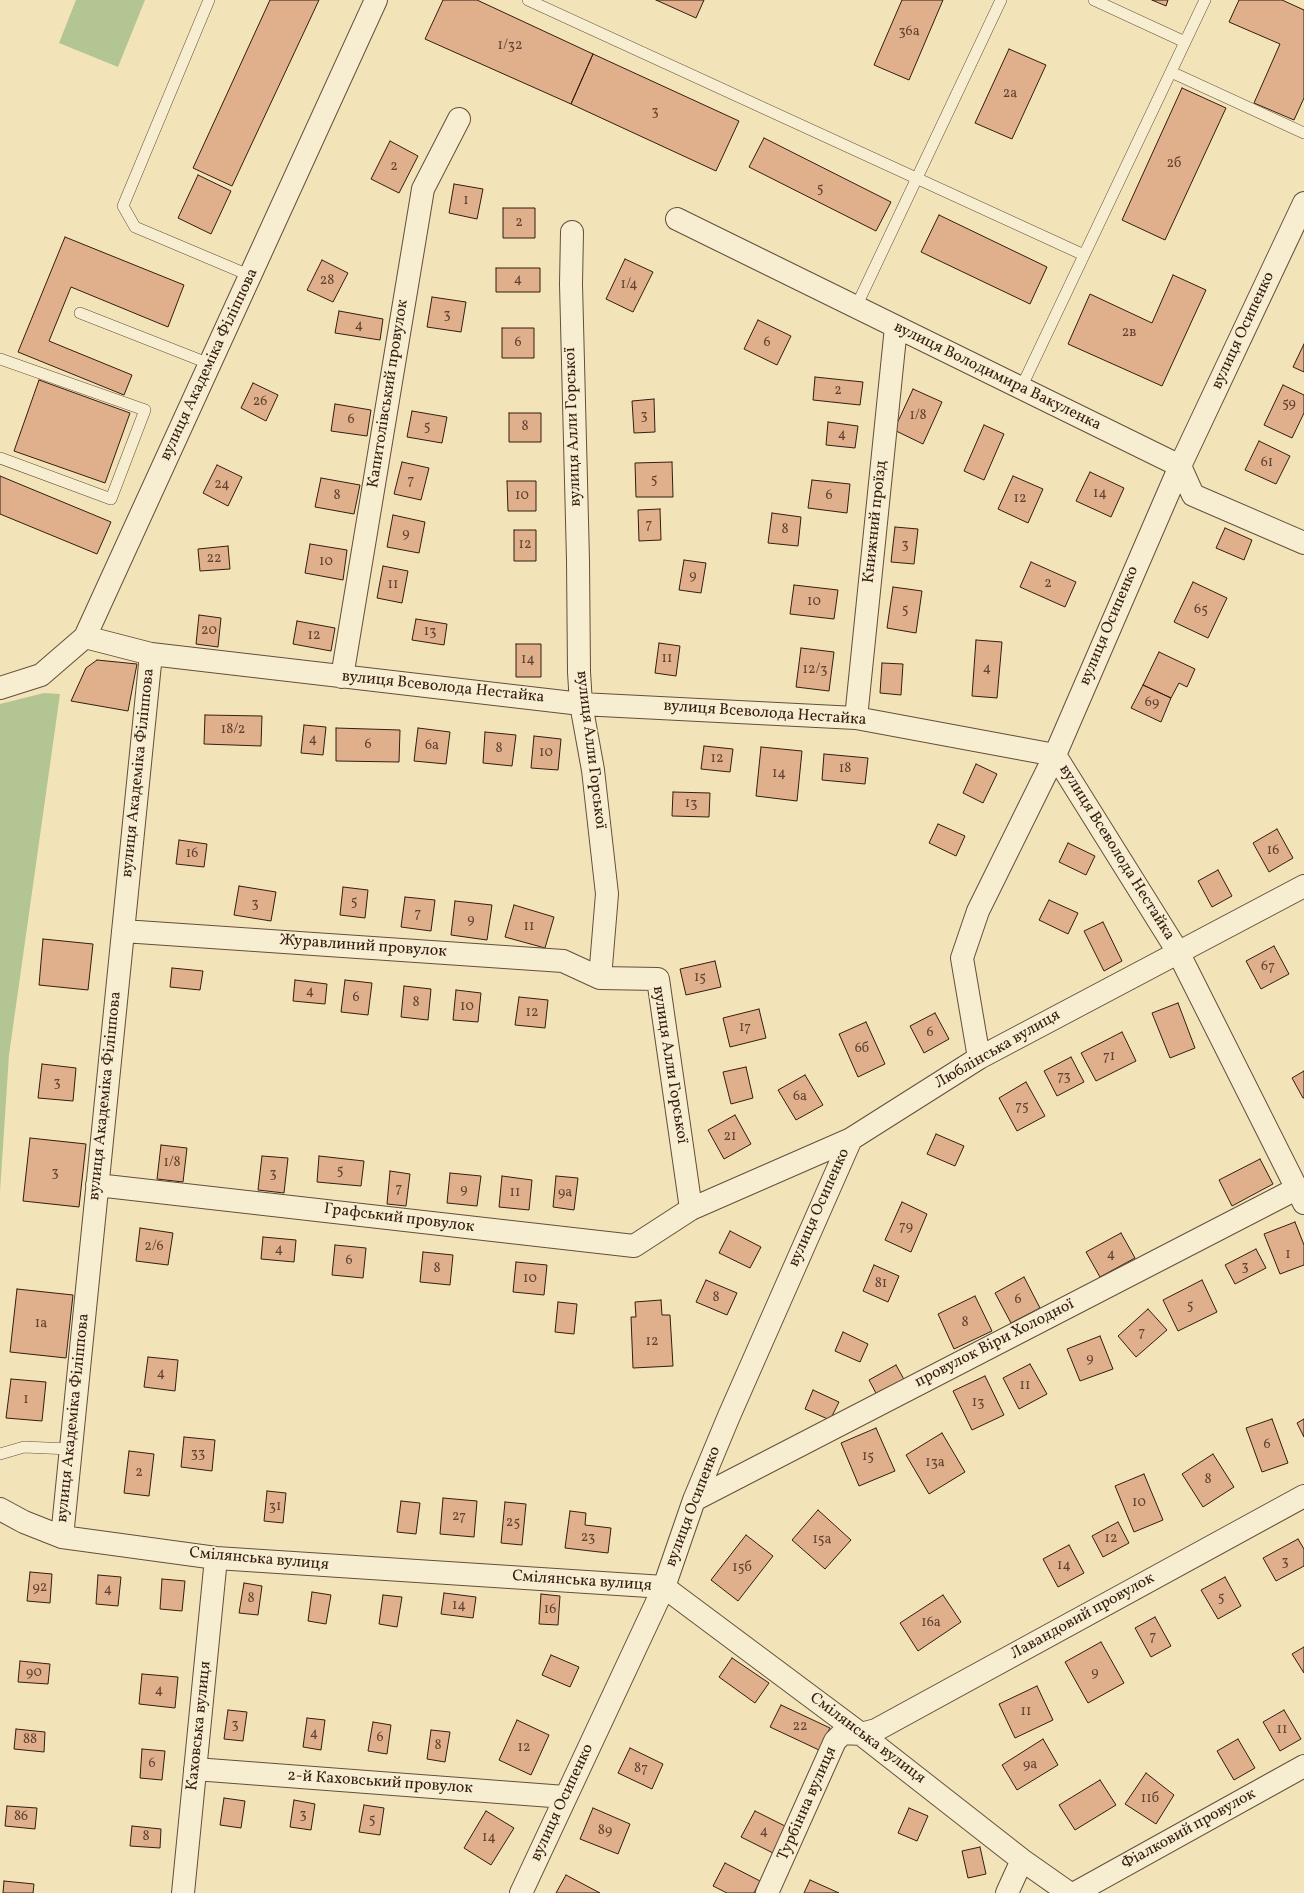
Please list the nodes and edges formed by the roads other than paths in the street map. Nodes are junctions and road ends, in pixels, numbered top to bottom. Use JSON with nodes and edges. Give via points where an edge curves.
{"nodes":[{"id":1,"x":208,"y":0,"type":"edge"},
{"id":2,"x":376,"y":0,"type":"edge"},
{"id":3,"x":528,"y":0,"type":"edge"},
{"id":4,"x":1002,"y":0,"type":"edge"},
{"id":5,"x":1094,"y":0,"type":"edge"},
{"id":6,"x":1205,"y":0,"type":"edge"},
{"id":7,"x":1185,"y":42,"type":"junction"},
{"id":8,"x":1171,"y":72,"type":"junction"},
{"id":9,"x":459,"y":119,"type":"dead end"},
{"id":10,"x":1304,"y":134,"type":"edge"},
{"id":11,"x":918,"y":178,"type":"junction"},
{"id":12,"x":1304,"y":203,"type":"edge"},
{"id":13,"x":677,"y":219,"type":"dead end"},
{"id":14,"x":572,"y":232,"type":"dead end"},
{"id":15,"x":1084,"y":255,"type":"junction"},
{"id":16,"x":251,"y":276,"type":"junction"},
{"id":17,"x":856,"y":307,"type":"junction"},
{"id":18,"x":80,"y":313,"type":"dead end"},
{"id":19,"x":896,"y":327,"type":"junction"},
{"id":20,"x":0,"y":359,"type":"edge"},
{"id":21,"x":210,"y":364,"type":"junction"},
{"id":22,"x":1021,"y":388,"type":"junction"},
{"id":23,"x":0,"y":458,"type":"edge"},
{"id":24,"x":1180,"y":466,"type":"junction"},
{"id":25,"x":1304,"y":543,"type":"edge"},
{"id":26,"x":85,"y":637,"type":"junction"},
{"id":27,"x":151,"y":654,"type":"junction"},
{"id":28,"x":342,"y":677,"type":"junction"},
{"id":29,"x":0,"y":688,"type":"edge"},
{"id":30,"x":581,"y":704,"type":"junction"},
{"id":31,"x":856,"y":718,"type":"junction"},
{"id":32,"x":1055,"y":755,"type":"junction"},
{"id":33,"x":1304,"y":886,"type":"edge"},
{"id":34,"x":123,"y":931,"type":"junction"},
{"id":35,"x":1178,"y":952,"type":"junction"},
{"id":36,"x":600,"y":978,"type":"junction"},
{"id":37,"x":978,"y":1058,"type":"junction"},
{"id":38,"x":851,"y":1139,"type":"junction"},
{"id":39,"x":97,"y":1185,"type":"junction"},
{"id":40,"x":1300,"y":1196,"type":"edge"},
{"id":41,"x":691,"y":1209,"type":"junction"},
{"id":42,"x":70,"y":1449,"type":"junction"},
{"id":43,"x":0,"y":1454,"type":"edge"},
{"id":44,"x":1304,"y":1496,"type":"edge"},
{"id":45,"x":694,"y":1500,"type":"junction"},
{"id":46,"x":0,"y":1509,"type":"edge"},
{"id":47,"x":62,"y":1538,"type":"junction"},
{"id":48,"x":216,"y":1558,"type":"junction"},
{"id":49,"x":664,"y":1587,"type":"junction"},
{"id":50,"x":861,"y":1734,"type":"junction"},
{"id":51,"x":1304,"y":1766,"type":"edge"},
{"id":52,"x":195,"y":1769,"type":"junction"},
{"id":53,"x":565,"y":1797,"type":"junction"},
{"id":54,"x":1022,"y":1860,"type":"junction"},
{"id":55,"x":183,"y":1893,"type":"edge"},
{"id":56,"x":521,"y":1893,"type":"edge"},
{"id":57,"x":767,"y":1893,"type":"edge"},
{"id":58,"x":1007,"y":1893,"type":"edge"},
{"id":59,"x":1069,"y":1893,"type":"edge"},
{"id":60,"x":1075,"y":1893,"type":"edge"}],
"edges":[{"from":1,"to":16,"type":"lane","via":[[123,206],[135,227]]},
{"from":2,"to":16,"type":"street","name":"вулиця Академіка Філіппова"},
{"from":3,"to":11,"type":"lane"},
{"from":4,"to":11,"type":"lane"},
{"from":5,"to":7,"type":"lane"},
{"from":6,"to":7,"type":"lane"},
{"from":7,"to":8,"type":"lane"},
{"from":8,"to":10,"type":"lane"},
{"from":8,"to":15,"type":"lane"},
{"from":9,"to":28,"type":"street","name":"Капитолівський провулок","via":[[423,189]]},
{"from":11,"to":15,"type":"lane"},
{"from":11,"to":17,"type":"lane"},
{"from":12,"to":24,"type":"street","name":"вулиця Осипенко"},
{"from":13,"to":17,"type":"street","name":"вулиця Володимира Вакуленка"},
{"from":14,"to":30,"type":"street","name":"вулиця Алли Горської","via":[[570,284]]},
{"from":15,"to":22,"type":"lane"},
{"from":16,"to":21,"type":"street","name":"вулиця Академіка Філіппова"},
{"from":17,"to":19,"type":"street","name":"вулиця Володимира Вакуленка"},
{"from":18,"to":21,"type":"lane"},
{"from":19,"to":22,"type":"street","name":"вулиця Володимира Вакуленка"},
{"from":19,"to":31,"type":"street","name":"Книжний проїзд"},
{"from":20,"to":23,"type":"lane","via":[[145,410],[111,499]]},
{"from":21,"to":26,"type":"street","name":"вулиця Академіка Філіппова"},
{"from":22,"to":24,"type":"street","name":"вулиця Володимира Вакуленка"},
{"from":24,"to":25,"type":"street","via":[[1193,495]]},
{"from":24,"to":32,"type":"street","name":"вулиця Осипенко"},
{"from":26,"to":27,"type":"street","name":"вулиця Всеволода Нестайка"},
{"from":26,"to":29,"type":"street","name":"вулиця Академіка Філіппова","via":[[41,675]]},
{"from":27,"to":28,"type":"street","name":"вулиця Всеволода Нестайка"},
{"from":27,"to":34,"type":"street","name":"вулиця Академіка Філіппова"},
{"from":28,"to":30,"type":"street","name":"вулиця Всеволода Нестайка"},
{"from":30,"to":31,"type":"street","name":"вулиця Всеволода Нестайка"},
{"from":30,"to":36,"type":"street","name":"вулиця Алли Горської","via":[[593,770],[607,894]]},
{"from":31,"to":32,"type":"street","name":"вулиця Всеволода Нестайка"},
{"from":32,"to":35,"type":"street","name":"вулиця Всеволода Нестайка"},
{"from":32,"to":37,"type":"street","name":"вулиця Осипенко","via":[[978,911],[962,958]]},
{"from":33,"to":35,"type":"street","name":"Люблінська вулиця"},
{"from":34,"to":36,"type":"street","name":"Журавлиний провулок","via":[[563,961]]},
{"from":34,"to":39,"type":"street","name":"вулиця Академіка Філіппова"},
{"from":35,"to":37,"type":"street","name":"Люблінська вулиця"},
{"from":35,"to":40,"type":"street","name":"вулиця Всеволода Нестайка"},
{"from":36,"to":41,"type":"street","name":"вулиця Алли Горської","via":[[658,979]]},
{"from":37,"to":38,"type":"street","name":"Люблінська вулиця"},
{"from":38,"to":41,"type":"street","name":"Люблінська вулиця"},
{"from":38,"to":45,"type":"street","name":"вулиця Осипенко","via":[[728,1416]]},
{"from":39,"to":41,"type":"street","name":"Графський провулок","via":[[634,1246]]},
{"from":39,"to":42,"type":"street","name":"вулиця Академіка Філіппова"},
{"from":40,"to":45,"type":"street","name":"провулок Віри Холодної"},
{"from":42,"to":43,"type":"lane","via":[[24,1447]]},
{"from":42,"to":47,"type":"street","name":"вулиця Академіка Філіппова"},
{"from":44,"to":50,"type":"street","name":"Лавандовий провулок","via":[[876,1730]]},
{"from":45,"to":49,"type":"street","name":"вулиця Осипенко"},
{"from":46,"to":47,"type":"street","name":"Смілянська вулиця"},
{"from":47,"to":48,"type":"street","name":"Смілянська вулиця"},
{"from":48,"to":49,"type":"street","name":"Смілянська вулиця"},
{"from":48,"to":52,"type":"street","name":"Каховська вулиця"},
{"from":49,"to":50,"type":"street","name":"Смілянська вулиця"},
{"from":49,"to":53,"type":"street","name":"вулиця Осипенко"},
{"from":50,"to":54,"type":"street","name":"Смілянська вулиця"},
{"from":50,"to":57,"type":"street","name":"Турбінна вулиця","via":[[844,1733],[835,1741]]},
{"from":51,"to":60,"type":"street","name":"Фіалковий провулок"},
{"from":52,"to":53,"type":"street","name":"2-й Каховський провулок"},
{"from":52,"to":55,"type":"street","name":"Каховська вулиця"},
{"from":53,"to":56,"type":"street","name":"вулиця Осипенко"},
{"from":54,"to":58,"type":"street"},
{"from":54,"to":59,"type":"street","name":"Смілянська вулиця"}]}
